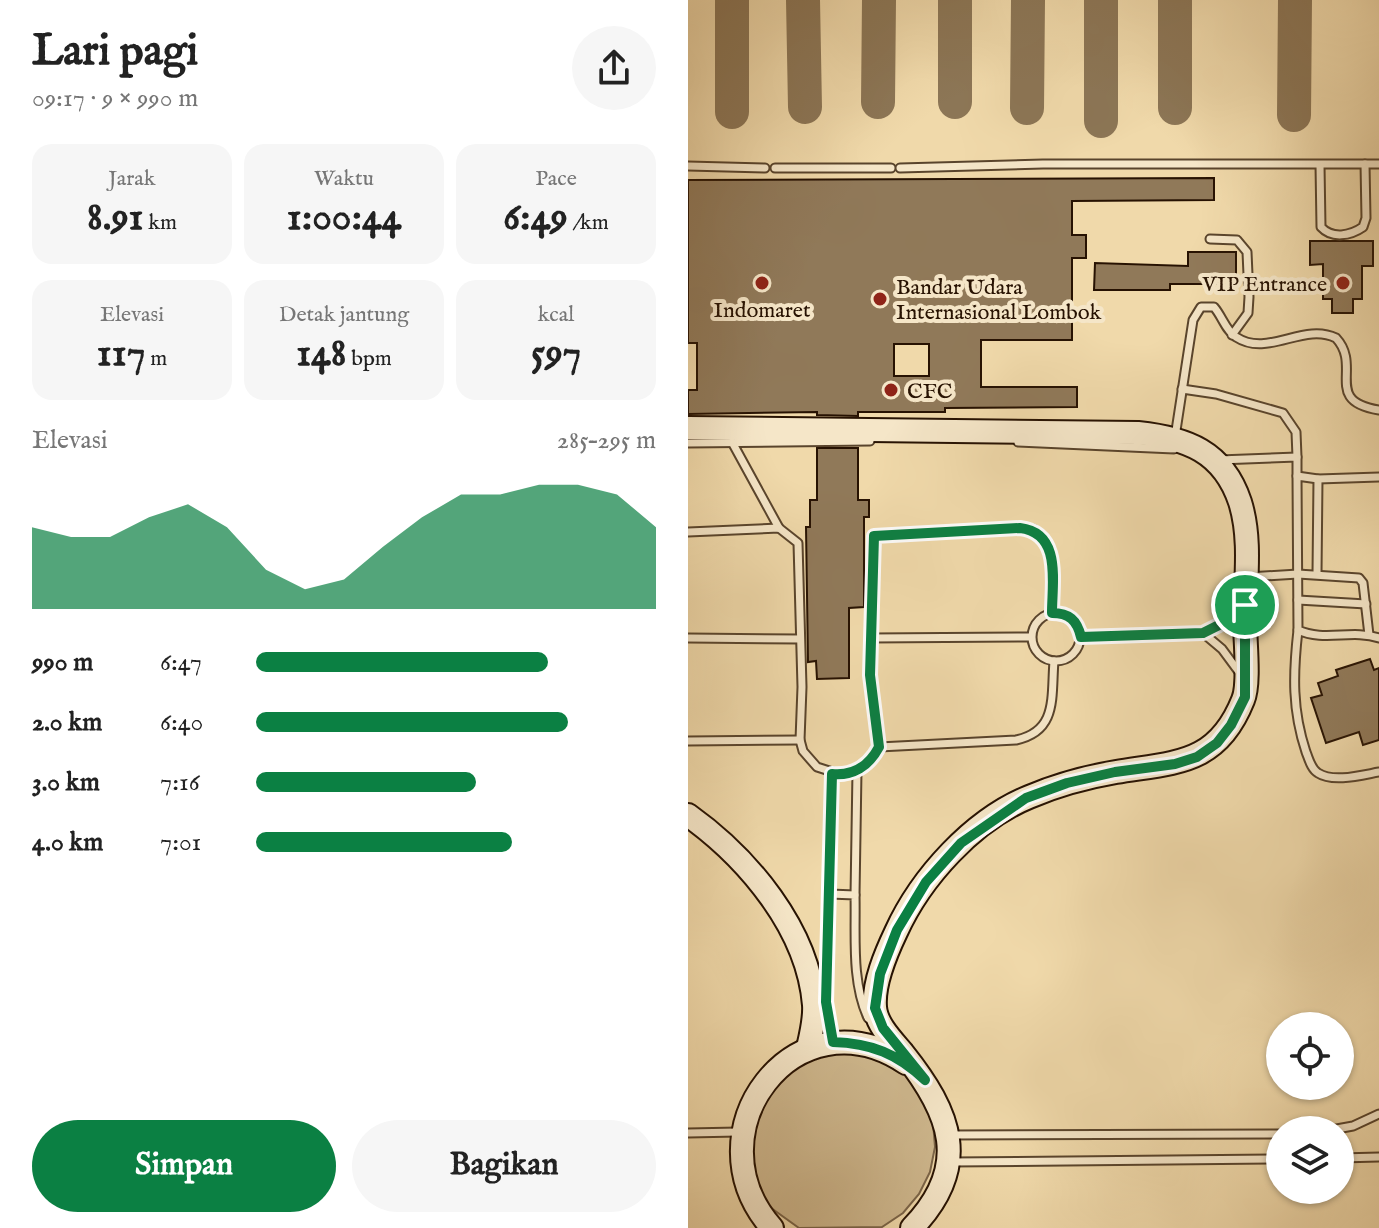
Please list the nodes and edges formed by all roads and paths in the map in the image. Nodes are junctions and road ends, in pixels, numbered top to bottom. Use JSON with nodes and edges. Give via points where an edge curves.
{"nodes":[{"id":1,"x":1365,"y":164,"type":"junction"},
{"id":2,"x":1379,"y":164,"type":"edge"},
{"id":3,"x":1320,"y":165,"type":"junction"},
{"id":4,"x":688,"y":166,"type":"edge"},
{"id":5,"x":765,"y":168,"type":"dead end"},
{"id":6,"x":775,"y":168,"type":"dead end"},
{"id":7,"x":1210,"y":239,"type":"dead end"},
{"id":8,"x":1232,"y":335,"type":"junction"},
{"id":9,"x":1182,"y":389,"type":"junction"},
{"id":10,"x":1379,"y":410,"type":"edge"},
{"id":11,"x":688,"y":428,"type":"edge"},
{"id":12,"x":1175,"y":437,"type":"junction"},
{"id":13,"x":911,"y":440,"type":"dead end"},
{"id":14,"x":882,"y":441,"type":"dead end"},
{"id":15,"x":987,"y":441,"type":"dead end"},
{"id":16,"x":732,"y":442,"type":"junction"},
{"id":17,"x":1003,"y":442,"type":"dead end"},
{"id":18,"x":688,"y":443,"type":"edge"},
{"id":19,"x":1209,"y":455,"type":"junction"},
{"id":20,"x":1297,"y":457,"type":"junction"},
{"id":21,"x":1297,"y":476,"type":"junction"},
{"id":22,"x":1379,"y":477,"type":"edge"},
{"id":23,"x":1318,"y":479,"type":"junction"},
{"id":24,"x":779,"y":528,"type":"junction"},
{"id":25,"x":688,"y":532,"type":"edge"},
{"id":26,"x":1298,"y":574,"type":"junction"},
{"id":27,"x":1317,"y":574,"type":"junction"},
{"id":28,"x":1246,"y":577,"type":"junction"},
{"id":29,"x":1298,"y":600,"type":"junction"},
{"id":30,"x":1366,"y":604,"type":"junction"},
{"id":31,"x":1245,"y":605,"type":"junction"},
{"id":32,"x":1052,"y":613,"type":"junction"},
{"id":33,"x":1298,"y":630,"type":"junction"},
{"id":34,"x":1203,"y":633,"type":"junction"},
{"id":35,"x":1369,"y":635,"type":"junction"},
{"id":36,"x":1031,"y":637,"type":"junction"},
{"id":37,"x":1081,"y":637,"type":"junction"},
{"id":38,"x":688,"y":638,"type":"edge"},
{"id":39,"x":871,"y":638,"type":"junction"},
{"id":40,"x":1379,"y":638,"type":"edge"},
{"id":41,"x":800,"y":639,"type":"junction"},
{"id":42,"x":1054,"y":661,"type":"junction"},
{"id":43,"x":1244,"y":682,"type":"junction"},
{"id":44,"x":800,"y":740,"type":"junction"},
{"id":45,"x":688,"y":741,"type":"edge"},
{"id":46,"x":879,"y":747,"type":"junction"},
{"id":47,"x":857,"y":771,"type":"junction"},
{"id":48,"x":1379,"y":772,"type":"edge"},
{"id":49,"x":832,"y":774,"type":"junction"},
{"id":50,"x":688,"y":815,"type":"edge"},
{"id":51,"x":830,"y":894,"type":"junction"},
{"id":52,"x":855,"y":895,"type":"junction"},
{"id":53,"x":833,"y":1042,"type":"junction"},
{"id":54,"x":808,"y":1048,"type":"junction"},
{"id":55,"x":893,"y":1054,"type":"junction"},
{"id":56,"x":925,"y":1080,"type":"junction"},
{"id":57,"x":1379,"y":1114,"type":"edge"},
{"id":58,"x":1354,"y":1126,"type":"edge"},
{"id":59,"x":738,"y":1132,"type":"junction"},
{"id":60,"x":688,"y":1133,"type":"edge"},
{"id":61,"x":1266,"y":1134,"type":"edge"},
{"id":62,"x":948,"y":1135,"type":"junction"},
{"id":63,"x":1379,"y":1157,"type":"edge"},
{"id":64,"x":1354,"y":1158,"type":"edge"},
{"id":65,"x":1266,"y":1159,"type":"edge"},
{"id":66,"x":948,"y":1162,"type":"junction"},
{"id":67,"x":772,"y":1228,"type":"edge"},
{"id":68,"x":912,"y":1228,"type":"edge"}],
"edges":[{"from":1,"to":2,"type":"lane"},
{"from":1,"to":3,"type":"lane"},
{"from":1,"to":3,"type":"lane","via":[[1366,218],[1363,227],[1344,235],[1321,227]]},
{"from":3,"to":6,"type":"lane"},
{"from":4,"to":5,"type":"lane"},
{"from":7,"to":8,"type":"lane","via":[[1237,240],[1247,252],[1248,313]]},
{"from":8,"to":9,"type":"lane","via":[[1214,307],[1196,312]]},
{"from":8,"to":10,"type":"lane","via":[[1265,344],[1317,333],[1336,338],[1345,355],[1350,400],[1358,407]]},
{"from":9,"to":12,"type":"lane"},
{"from":9,"to":20,"type":"lane","via":[[1283,413],[1296,432]]},
{"from":11,"to":12,"type":"street"},
{"from":12,"to":19,"type":"street"},
{"from":13,"to":15,"type":"lane"},
{"from":14,"to":16,"type":"lane"},
{"from":16,"to":18,"type":"lane"},
{"from":16,"to":24,"type":"lane"},
{"from":17,"to":19,"type":"lane"},
{"from":19,"to":20,"type":"lane"},
{"from":19,"to":28,"type":"street","via":[[1240,501]]},
{"from":20,"to":21,"type":"lane"},
{"from":21,"to":23,"type":"lane"},
{"from":21,"to":26,"type":"lane"},
{"from":22,"to":23,"type":"lane"},
{"from":23,"to":27,"type":"lane"},
{"from":24,"to":25,"type":"lane"},
{"from":24,"to":41,"type":"lane","via":[[798,543]]},
{"from":26,"to":27,"type":"lane"},
{"from":26,"to":28,"type":"lane"},
{"from":26,"to":29,"type":"lane"},
{"from":27,"to":30,"type":"lane","via":[[1359,578]]},
{"from":28,"to":31,"type":"street"},
{"from":29,"to":30,"type":"lane"},
{"from":29,"to":33,"type":"lane"},
{"from":30,"to":35,"type":"lane"},
{"from":31,"to":34,"type":"lane"},
{"from":31,"to":43,"type":"street"},
{"from":32,"to":36,"type":"lane","via":[[1038,620]]},
{"from":32,"to":37,"type":"lane","via":[[1072,618]]},
{"from":32,"to":39,"type":"lane","via":[[1049,548],[1033,529],[877,534]]},
{"from":33,"to":35,"type":"lane","via":[[1314,637]]},
{"from":33,"to":48,"type":"lane","via":[[1293,692],[1312,767],[1330,777]]},
{"from":34,"to":37,"type":"lane"},
{"from":34,"to":43,"type":"lane"},
{"from":35,"to":40,"type":"lane"},
{"from":36,"to":39,"type":"lane"},
{"from":36,"to":42,"type":"lane","via":[[1042,657]]},
{"from":37,"to":42,"type":"lane","via":[[1073,655]]},
{"from":38,"to":41,"type":"lane"},
{"from":39,"to":46,"type":"lane"},
{"from":41,"to":44,"type":"lane"},
{"from":42,"to":46,"type":"lane","via":[[1049,711],[1037,734],[1016,740]]},
{"from":43,"to":56,"type":"street","via":[[1245,697],[1231,725],[1197,757],[1067,783],[1026,798],[961,843],[926,882],[897,930],[880,974],[875,1008],[883,1028]]},
{"from":44,"to":45,"type":"lane"},
{"from":44,"to":49,"type":"lane","via":[[809,760]]},
{"from":46,"to":47,"type":"lane"},
{"from":47,"to":49,"type":"lane"},
{"from":47,"to":52,"type":"lane"},
{"from":49,"to":51,"type":"lane"},
{"from":50,"to":54,"type":"street","via":[[745,865],[794,939],[814,1007]]},
{"from":51,"to":52,"type":"lane"},
{"from":51,"to":53,"type":"lane","via":[[826,1002]]},
{"from":52,"to":55,"type":"lane","via":[[862,1004]]},
{"from":53,"to":54,"type":"street"},
{"from":53,"to":55,"type":"street"},
{"from":54,"to":59,"type":"street","via":[[769,1072],[744,1110]]},
{"from":55,"to":56,"type":"street"},
{"from":56,"to":62,"type":"street"},
{"from":57,"to":58,"type":"lane"},
{"from":59,"to":60,"type":"lane"},
{"from":59,"to":67,"type":"street","via":[[740,1176],[757,1212]]},
{"from":61,"to":62,"type":"lane"},
{"from":62,"to":66,"type":"street"},
{"from":63,"to":64,"type":"lane"},
{"from":65,"to":66,"type":"lane"},
{"from":66,"to":68,"type":"street","via":[[941,1188]]}]}
